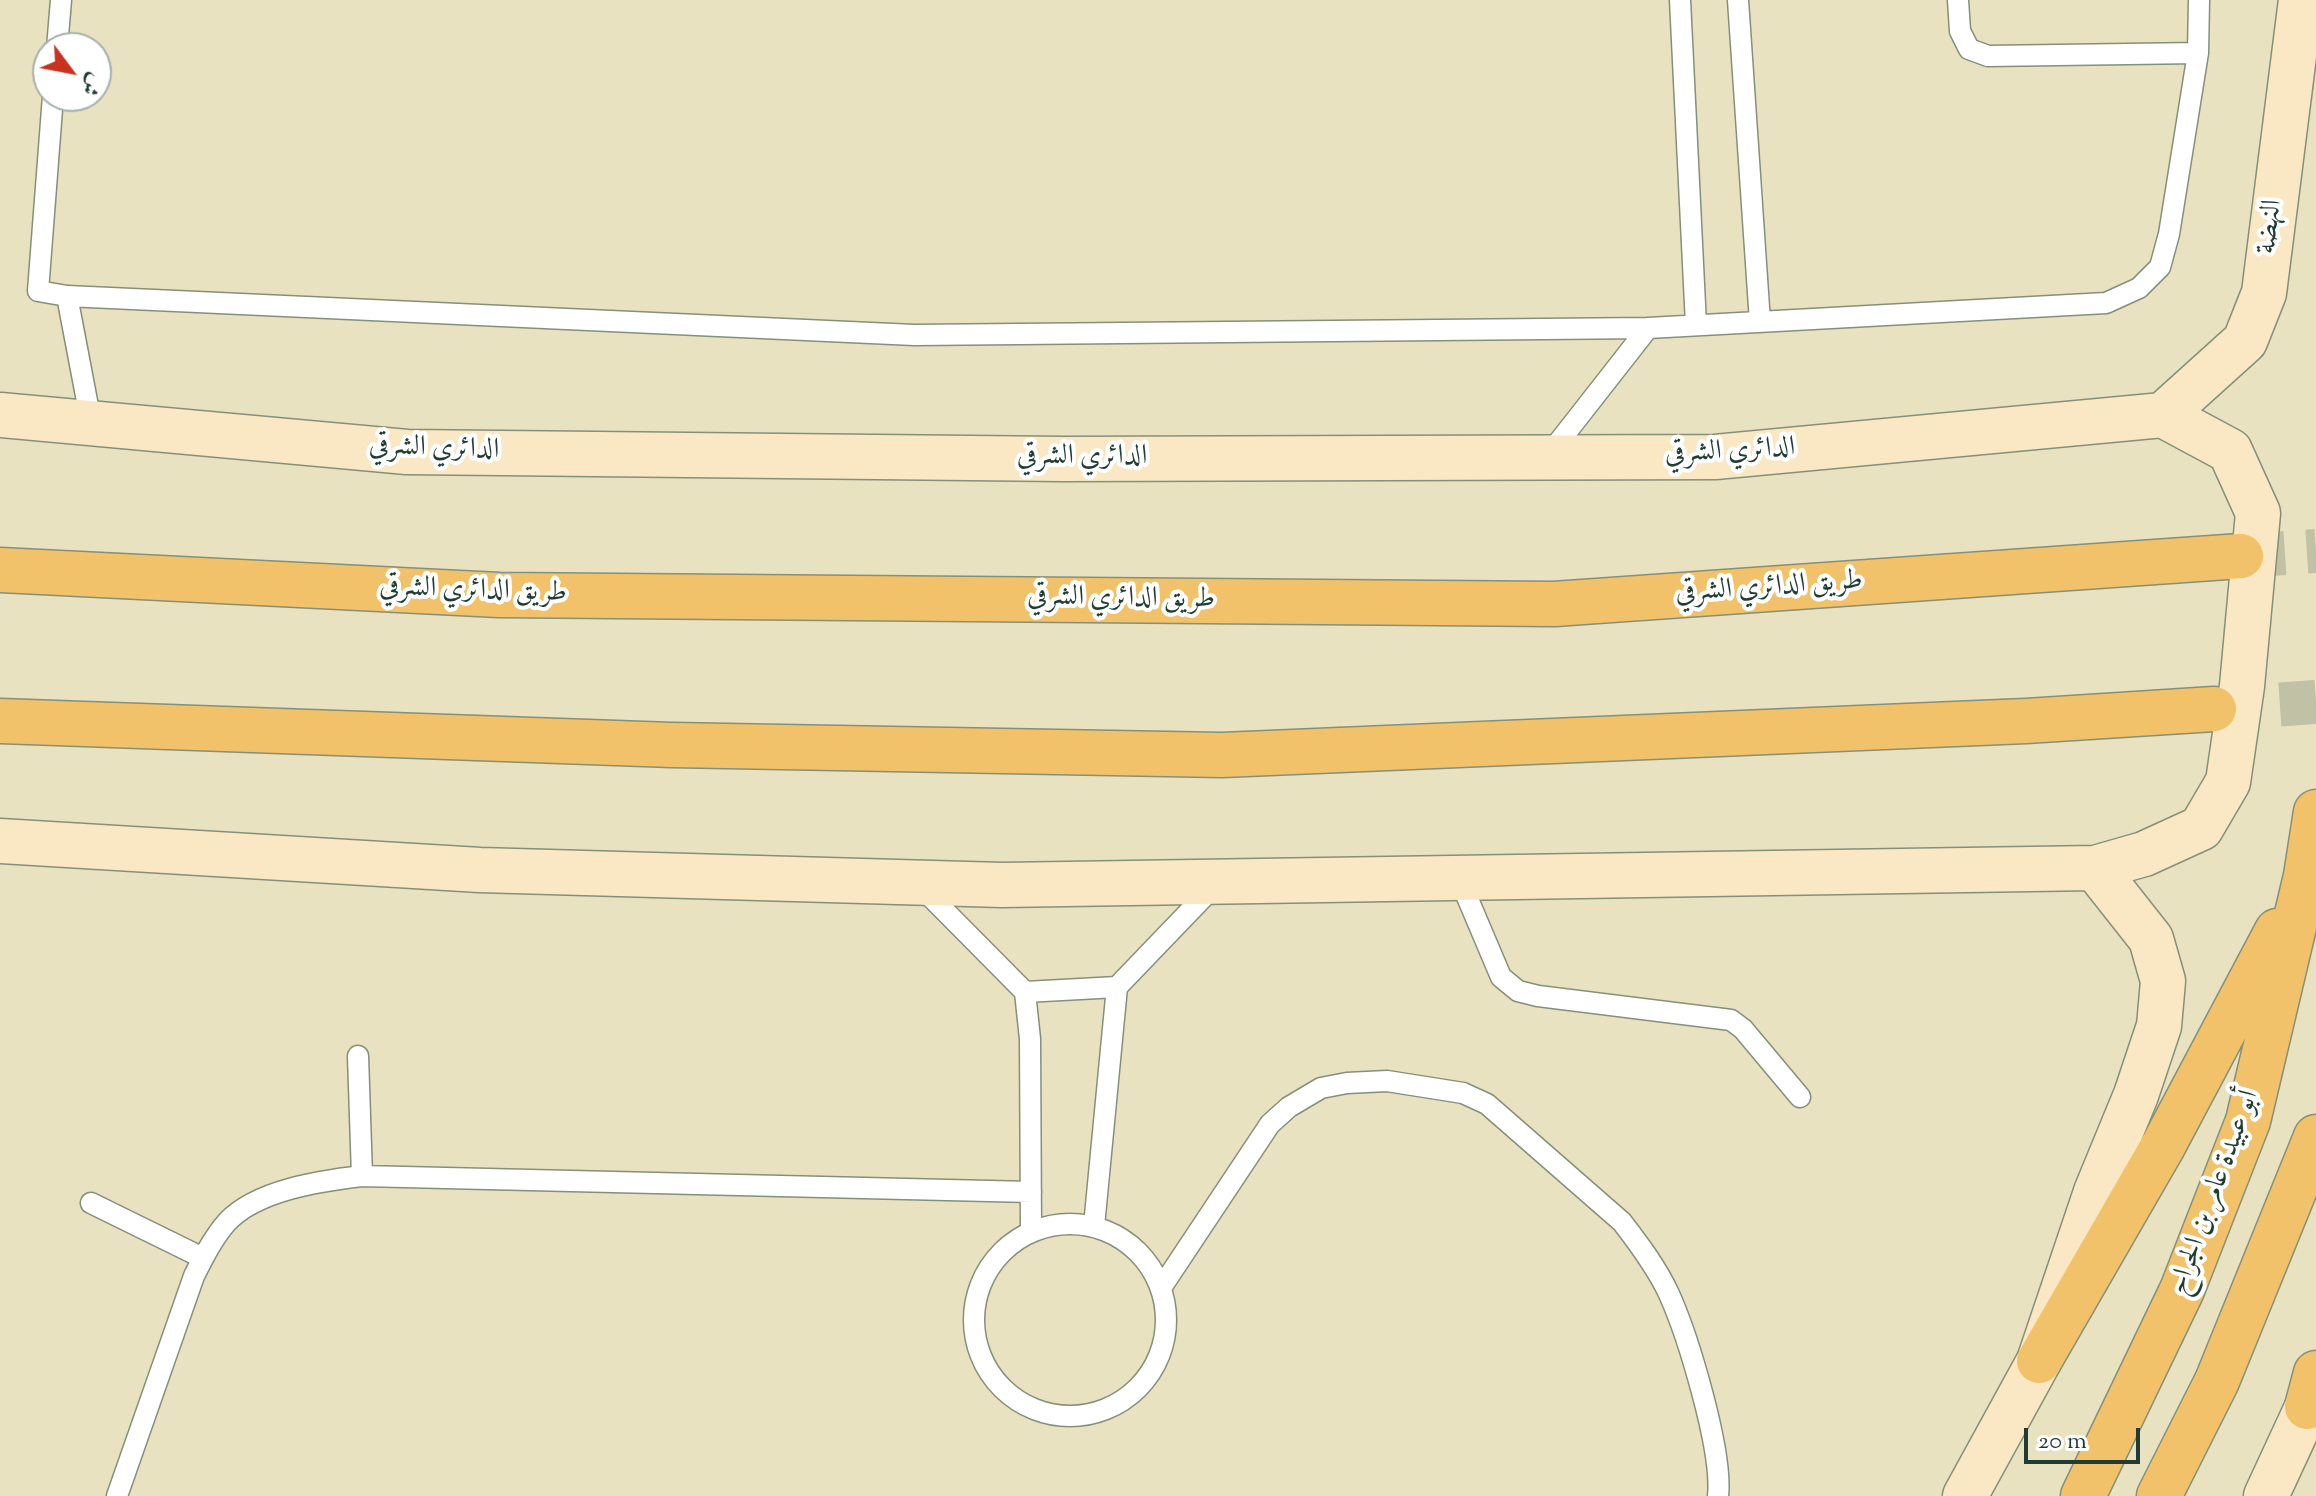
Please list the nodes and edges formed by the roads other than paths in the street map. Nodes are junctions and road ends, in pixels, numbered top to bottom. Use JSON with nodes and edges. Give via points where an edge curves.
{"nodes":[{"id":1,"x":61,"y":0,"type":"edge"},
{"id":2,"x":1680,"y":0,"type":"edge"},
{"id":3,"x":1738,"y":0,"type":"edge"},
{"id":4,"x":1958,"y":0,"type":"edge"},
{"id":5,"x":2199,"y":0,"type":"edge"},
{"id":6,"x":2301,"y":0,"type":"edge"},
{"id":7,"x":58,"y":32,"type":"edge"},
{"id":8,"x":2198,"y":53,"type":"junction"},
{"id":9,"x":52,"y":112,"type":"edge"},
{"id":10,"x":67,"y":296,"type":"junction"},
{"id":11,"x":1760,"y":322,"type":"junction"},
{"id":12,"x":1696,"y":325,"type":"junction"},
{"id":13,"x":1648,"y":328,"type":"junction"},
{"id":14,"x":0,"y":415,"type":"edge"},
{"id":15,"x":2163,"y":415,"type":"junction"},
{"id":16,"x":91,"y":422,"type":"junction"},
{"id":17,"x":1547,"y":458,"type":"junction"},
{"id":18,"x":2241,"y":556,"type":"tunnel mouth"},
{"id":19,"x":0,"y":570,"type":"edge"},
{"id":20,"x":2214,"y":709,"type":"tunnel mouth"},
{"id":21,"x":0,"y":721,"type":"edge"},
{"id":22,"x":2316,"y":812,"type":"edge"},
{"id":23,"x":0,"y":841,"type":"edge"},
{"id":24,"x":2095,"y":868,"type":"junction"},
{"id":25,"x":2306,"y":876,"type":"junction"},
{"id":26,"x":1459,"y":878,"type":"junction"},
{"id":27,"x":1218,"y":882,"type":"junction"},
{"id":28,"x":916,"y":883,"type":"junction"},
{"id":29,"x":1117,"y":987,"type":"junction"},
{"id":30,"x":1025,"y":992,"type":"junction"},
{"id":31,"x":358,"y":1056,"type":"dead end"},
{"id":32,"x":1800,"y":1097,"type":"dead end"},
{"id":33,"x":2314,"y":1143,"type":"edge"},
{"id":34,"x":362,"y":1176,"type":"junction"},
{"id":35,"x":1031,"y":1192,"type":"junction"},
{"id":36,"x":91,"y":1203,"type":"dead end"},
{"id":37,"x":1094,"y":1226,"type":"junction"},
{"id":38,"x":1031,"y":1231,"type":"junction"},
{"id":39,"x":203,"y":1258,"type":"junction"},
{"id":40,"x":1161,"y":1288,"type":"junction"},
{"id":41,"x":2039,"y":1361,"type":"junction"},
{"id":42,"x":2313,"y":1389,"type":"edge"},
{"id":43,"x":117,"y":1496,"type":"edge"},
{"id":44,"x":1718,"y":1496,"type":"edge"},
{"id":45,"x":1965,"y":1496,"type":"edge"},
{"id":46,"x":2083,"y":1496,"type":"edge"},
{"id":47,"x":2159,"y":1496,"type":"edge"},
{"id":48,"x":2266,"y":1496,"type":"edge"}],
"edges":[{"from":1,"to":7,"type":"lane"},
{"from":2,"to":12,"type":"lane"},
{"from":3,"to":11,"type":"lane"},
{"from":4,"to":8,"type":"lane","via":[[1960,31],[1969,49],[1988,56]]},
{"from":5,"to":8,"type":"lane"},
{"from":6,"to":15,"type":"street","name":"النهضة","via":[[2264,293],[2245,341]]},
{"from":8,"to":11,"type":"lane","via":[[2169,234],[2160,267],[2139,288],[2106,303]]},
{"from":9,"to":10,"type":"lane","via":[[38,291]]},
{"from":10,"to":13,"type":"lane","via":[[914,335]]},
{"from":10,"to":16,"type":"lane"},
{"from":11,"to":12,"type":"lane"},
{"from":12,"to":13,"type":"lane"},
{"from":13,"to":17,"type":"lane"},
{"from":14,"to":16,"type":"street","name":"الدائري الشرقي"},
{"from":15,"to":17,"type":"street","name":"الدائري الشرقي","via":[[1715,457]]},
{"from":15,"to":24,"type":"street","via":[[2230,451],[2258,513],[2228,782],[2201,828],[2144,854]]},
{"from":16,"to":17,"type":"street","name":"الدائري الشرقي","via":[[407,452]]},
{"from":18,"to":19,"type":"main road","name":"طريق الدائري الشرقي","via":[[1554,604],[499,595]]},
{"from":20,"to":21,"type":"main road","via":[[1222,755],[672,745]]},
{"from":22,"to":25,"type":"main road"},
{"from":23,"to":28,"type":"street","via":[[480,870]]},
{"from":24,"to":26,"type":"street"},
{"from":24,"to":41,"type":"street","via":[[2151,939],[2163,981],[2159,1026]]},
{"from":25,"to":41,"type":"main road","via":[[2163,1146]]},
{"from":25,"to":46,"type":"main road","name":"أبو عبيدة عامر بن الجراح","via":[[2248,1121],[2182,1290]]},
{"from":26,"to":27,"type":"street"},
{"from":26,"to":32,"type":"lane","via":[[1501,977],[1518,991],[1731,1020]]},
{"from":27,"to":28,"type":"street"},
{"from":27,"to":29,"type":"lane"},
{"from":28,"to":30,"type":"lane"},
{"from":29,"to":30,"type":"lane"},
{"from":29,"to":37,"type":"lane"},
{"from":30,"to":35,"type":"lane"},
{"from":31,"to":34,"type":"lane"},
{"from":33,"to":47,"type":"main road","via":[[2217,1381]]},
{"from":34,"to":35,"type":"lane"},
{"from":34,"to":39,"type":"lane","via":[[310,1183],[243,1209],[227,1222]]},
{"from":35,"to":38,"type":"lane"},
{"from":36,"to":39,"type":"lane"},
{"from":37,"to":38,"type":"lane","via":[[1063,1223]]},
{"from":37,"to":40,"type":"lane","via":[[1123,1239],[1146,1260]]},
{"from":38,"to":40,"type":"lane","via":[[1004,1249],[984,1274],[974,1305],[974,1337],[985,1368],[1005,1393],[1032,1410],[1063,1417],[1096,1414],[1125,1400],[1147,1378],[1162,1350],[1166,1319]]},
{"from":39,"to":43,"type":"lane"},
{"from":40,"to":44,"type":"lane","via":[[1253,1147],[1289,1107],[1321,1088],[1347,1083],[1387,1081],[1463,1093],[1487,1104],[1622,1222],[1646,1255],[1669,1295],[1690,1355],[1711,1434]]},
{"from":41,"to":45,"type":"street"},
{"from":42,"to":48,"type":"street"}]}
